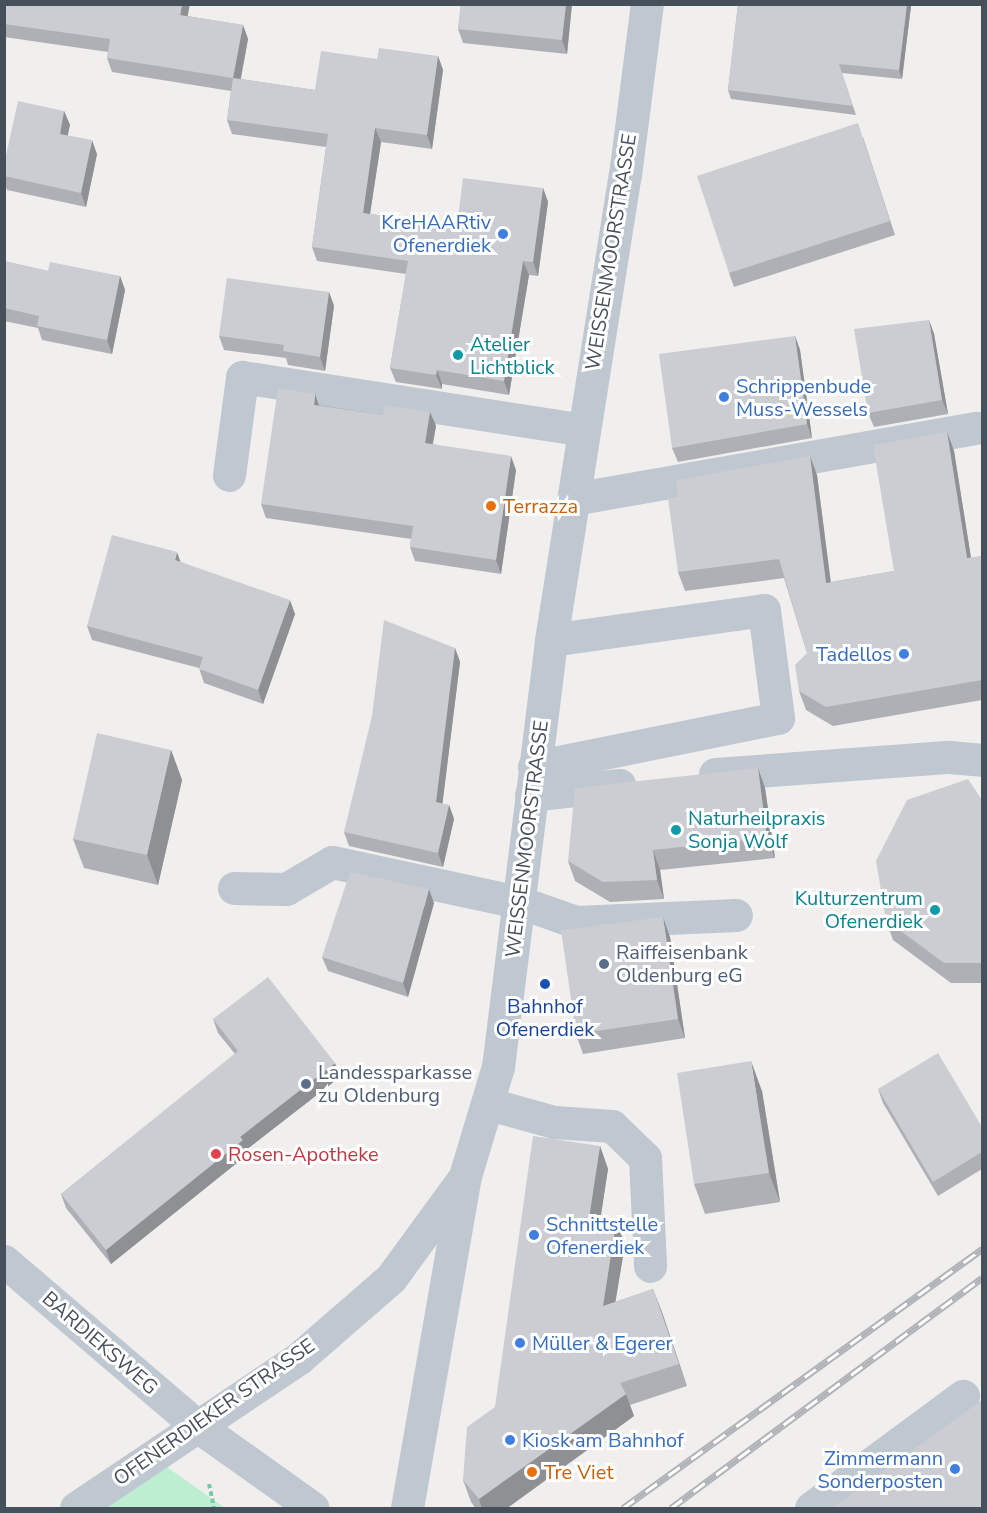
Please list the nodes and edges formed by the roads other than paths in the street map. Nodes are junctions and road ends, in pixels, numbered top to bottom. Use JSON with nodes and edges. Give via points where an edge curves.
{"nodes":[{"id":1,"x":647,"y":4,"type":"edge"},
{"id":2,"x":976,"y":428,"type":"dead end"},
{"id":3,"x":583,"y":430,"type":"junction"},
{"id":4,"x":229,"y":475,"type":"dead end"},
{"id":5,"x":573,"y":499,"type":"junction"},
{"id":6,"x":551,"y":640,"type":"junction"},
{"id":7,"x":982,"y":760,"type":"edge"},
{"id":8,"x":682,"y":778,"type":"edge"},
{"id":9,"x":533,"y":781,"type":"junction"},
{"id":10,"x":647,"y":782,"type":"edge"},
{"id":11,"x":234,"y":888,"type":"dead end"},
{"id":12,"x":519,"y":902,"type":"junction"},
{"id":13,"x":736,"y":915,"type":"dead end"},
{"id":14,"x":489,"y":1104,"type":"junction"},
{"id":15,"x":465,"y":1176,"type":"junction"},
{"id":16,"x":4,"y":1261,"type":"edge"},
{"id":17,"x":650,"y":1266,"type":"dead end"},
{"id":18,"x":963,"y":1396,"type":"dead end"},
{"id":19,"x":196,"y":1425,"type":"junction"},
{"id":20,"x":76,"y":1509,"type":"edge"},
{"id":21,"x":313,"y":1509,"type":"edge"},
{"id":22,"x":407,"y":1509,"type":"edge"},
{"id":23,"x":811,"y":1509,"type":"edge"}],
"edges":[{"from":1,"to":3,"type":"street","name":"WEISSENMOORSTRASSE","via":[[625,176]]},
{"from":2,"to":5,"type":"street"},
{"from":3,"to":4,"type":"street","via":[[242,377]]},
{"from":3,"to":5,"type":"street","name":"WEISSENMOORSTRASSE"},
{"from":5,"to":6,"type":"street","name":"WEISSENMOORSTRASSE"},
{"from":6,"to":9,"type":"street","name":"WEISSENMOORSTRASSE"},
{"from":6,"to":9,"type":"street","via":[[764,610],[778,718]]},
{"from":7,"to":8,"type":"street","via":[[949,757]]},
{"from":9,"to":10,"type":"street"},
{"from":9,"to":12,"type":"street","name":"WEISSENMOORSTRASSE"},
{"from":11,"to":12,"type":"street","via":[[286,889],[332,862]]},
{"from":12,"to":13,"type":"street","via":[[576,922]]},
{"from":12,"to":14,"type":"street","name":"WEISSENMOORSTRASSE","via":[[498,1067]]},
{"from":14,"to":15,"type":"street","name":"WEISSENMOORSTRASSE"},
{"from":14,"to":17,"type":"street","via":[[554,1122],[612,1126],[645,1158]]},
{"from":15,"to":19,"type":"street","name":"OFENERDIEKER STRASSE","via":[[391,1278],[299,1358]]},
{"from":15,"to":22,"type":"street"},
{"from":16,"to":19,"type":"street","name":"BARDIEKSWEG"},
{"from":18,"to":23,"type":"street"},
{"from":19,"to":20,"type":"street","name":"OFENERDIEKER STRASSE"},
{"from":19,"to":21,"type":"street","name":"BARDIEKSWEG"}]}
